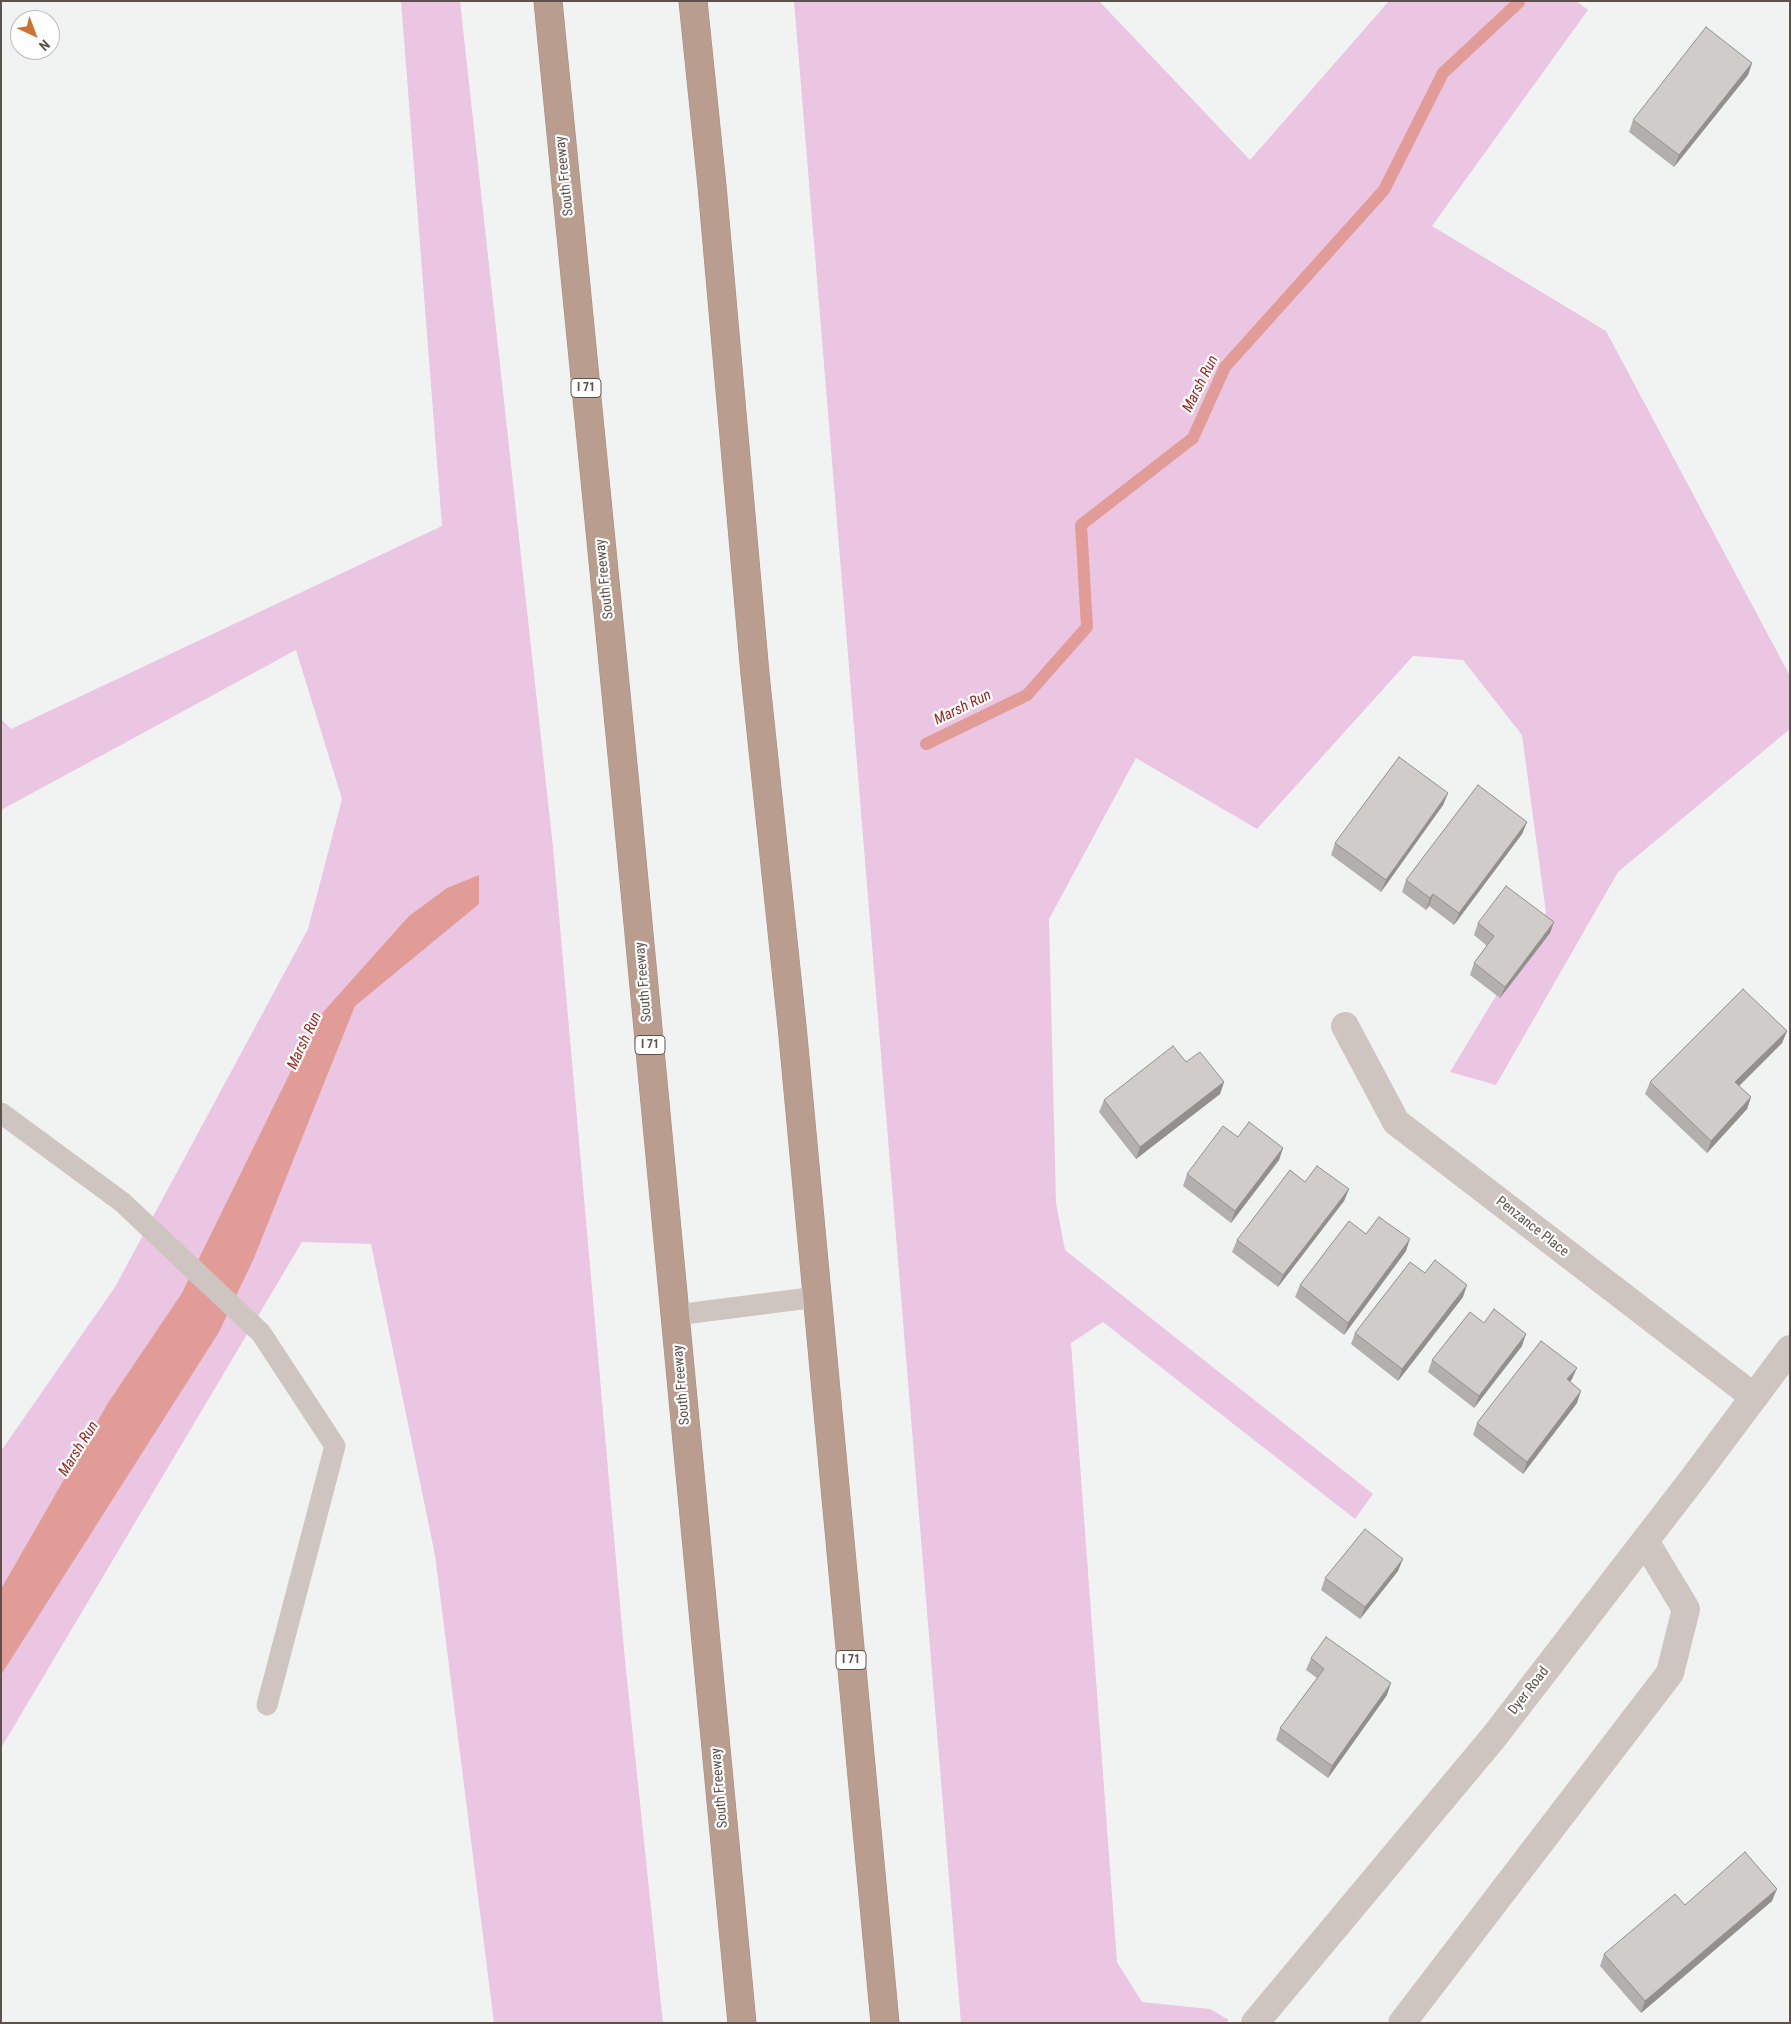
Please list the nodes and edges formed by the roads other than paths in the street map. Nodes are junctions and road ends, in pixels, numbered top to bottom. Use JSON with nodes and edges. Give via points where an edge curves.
{"nodes":[{"id":1,"x":548,"y":1,"type":"edge"},
{"id":2,"x":694,"y":1,"type":"edge"},
{"id":3,"x":1345,"y":1026,"type":"dead end"},
{"id":4,"x":1,"y":1113,"type":"edge"},
{"id":5,"x":817,"y":1296,"type":"junction"},
{"id":6,"x":676,"y":1315,"type":"junction"},
{"id":7,"x":1790,"y":1349,"type":"edge"},
{"id":8,"x":1754,"y":1397,"type":"junction"},
{"id":9,"x":1645,"y":1541,"type":"junction"},
{"id":10,"x":267,"y":1705,"type":"dead end"},
{"id":11,"x":742,"y":2023,"type":"edge"},
{"id":12,"x":885,"y":2023,"type":"edge"},
{"id":13,"x":1255,"y":2023,"type":"edge"},
{"id":14,"x":1402,"y":2023,"type":"edge"}],
"edges":[{"from":1,"to":6,"type":"highway","name":"South Freeway","number":"I 71"},
{"from":2,"to":5,"type":"highway","number":"I 71","via":[[755,674]]},
{"from":3,"to":8,"type":"street","name":"Penzance Place","via":[[1396,1122]]},
{"from":4,"to":10,"type":"lane","via":[[122,1202],[261,1333],[335,1446]]},
{"from":5,"to":6,"type":"lane"},
{"from":5,"to":12,"type":"highway","number":"I 71"},
{"from":6,"to":11,"type":"highway","name":"South Freeway","number":"I 71"},
{"from":7,"to":8,"type":"street","name":"Dyer Road"},
{"from":8,"to":9,"type":"street","name":"Dyer Road"},
{"from":9,"to":13,"type":"street","name":"Dyer Road","via":[[1493,1738]]},
{"from":9,"to":14,"type":"street","via":[[1686,1609],[1670,1674]]}]}
